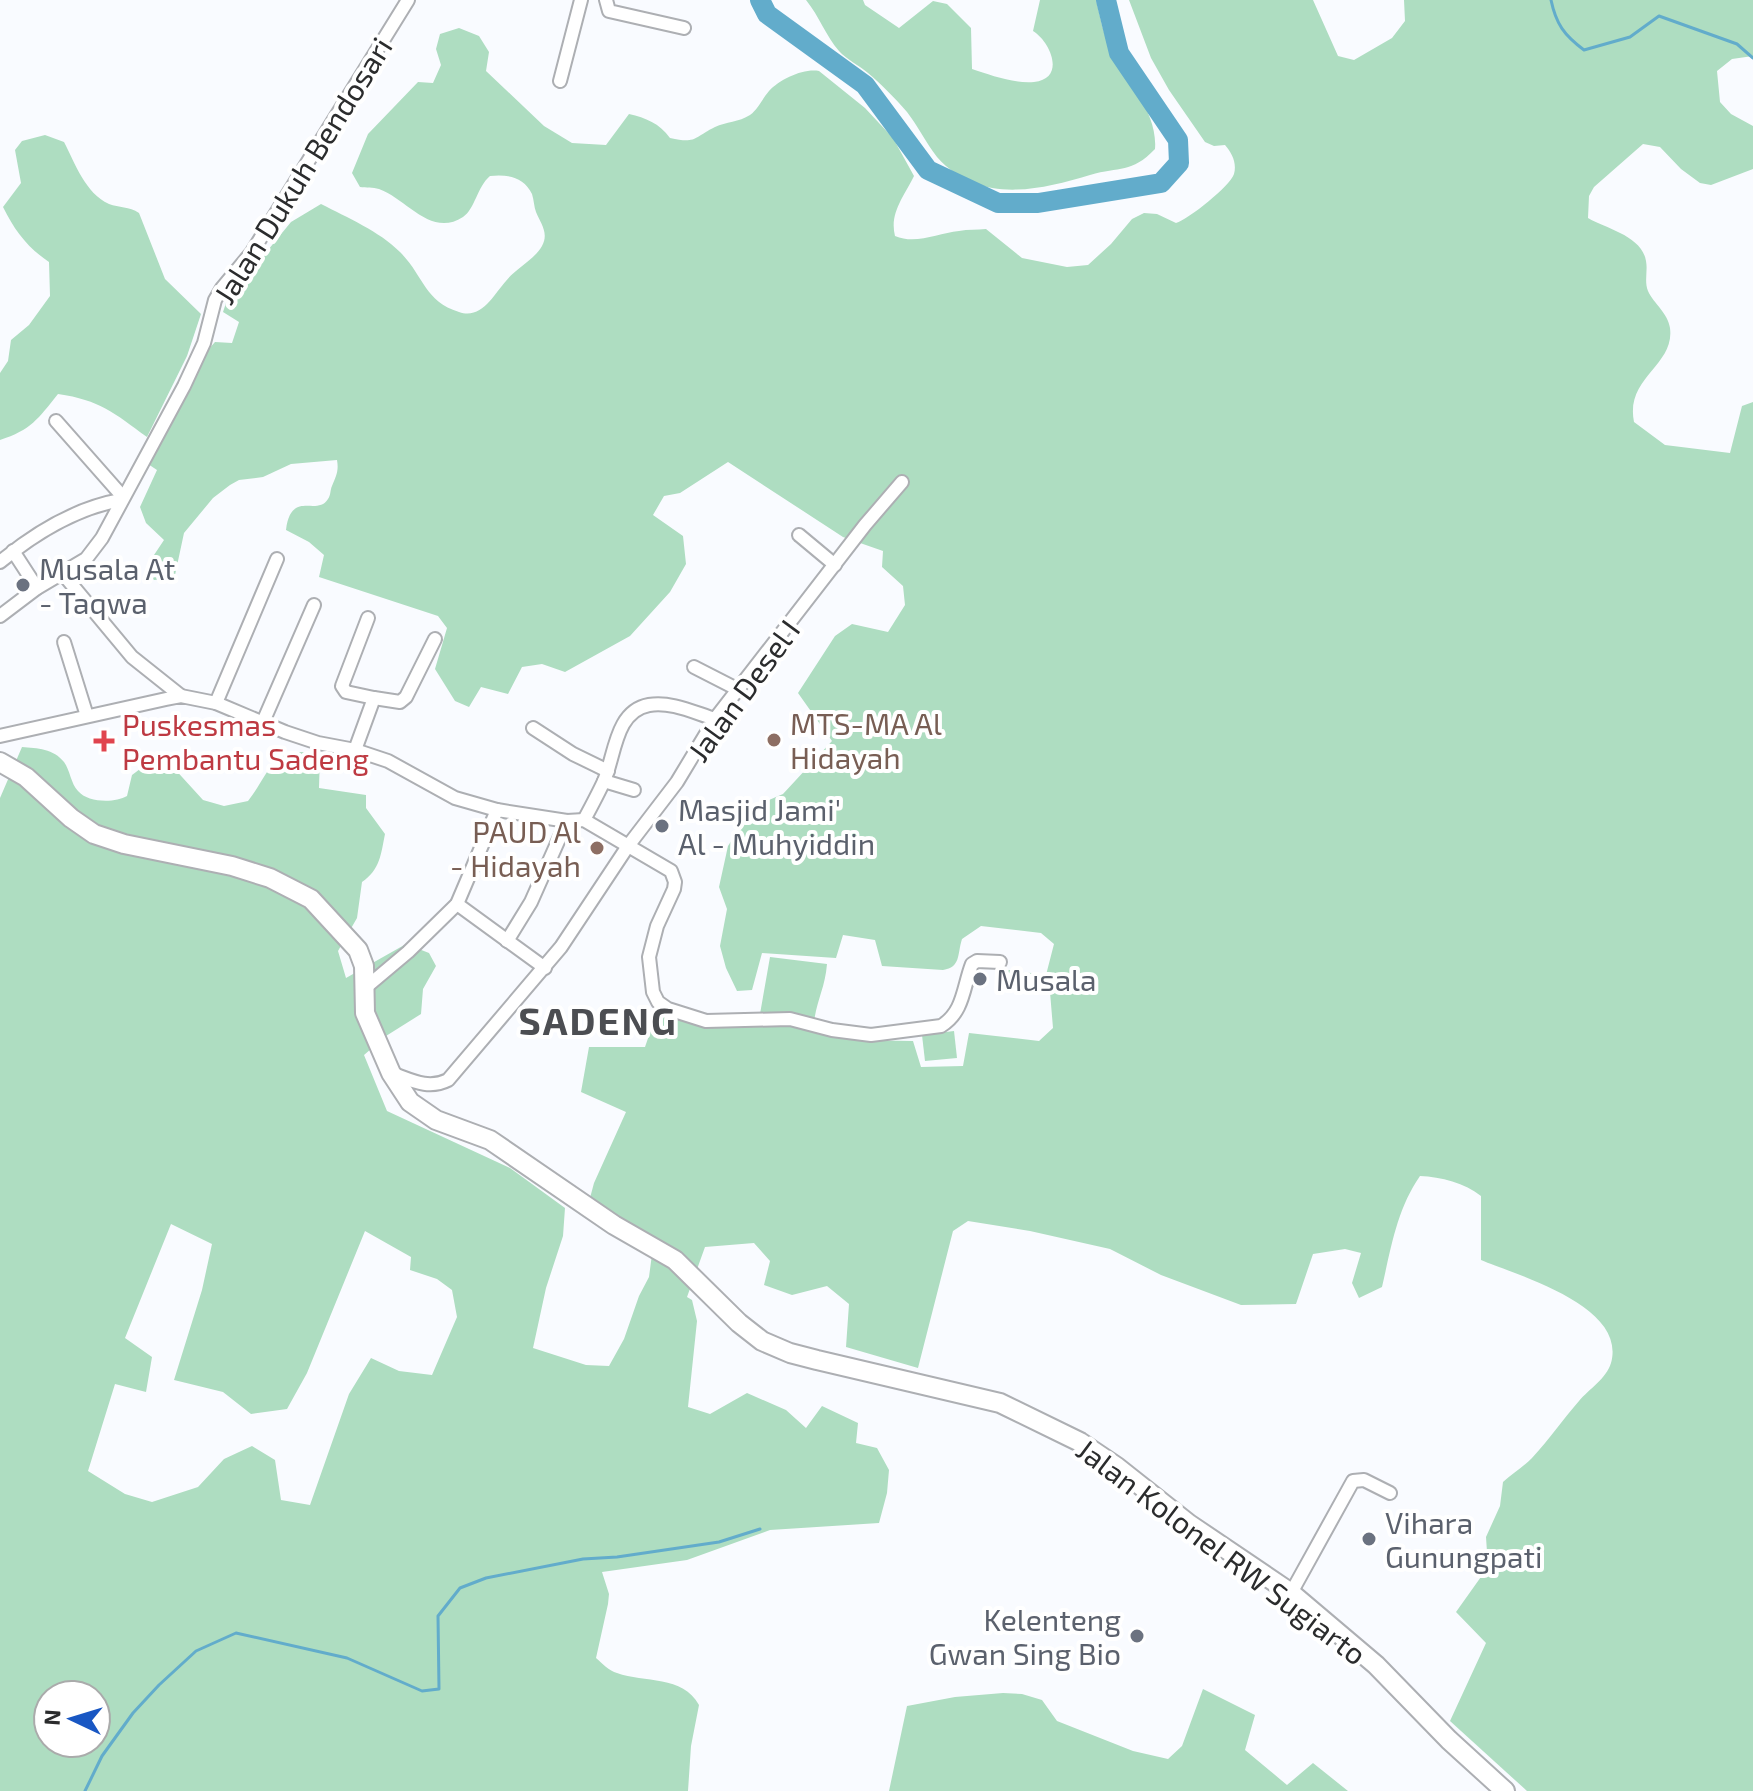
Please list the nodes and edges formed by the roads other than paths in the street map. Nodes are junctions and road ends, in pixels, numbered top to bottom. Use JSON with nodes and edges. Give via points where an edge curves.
{"nodes":[{"id":1,"x":408,"y":0,"type":"edge"},
{"id":2,"x":581,"y":0,"type":"edge"},
{"id":3,"x":606,"y":0,"type":"edge"},
{"id":4,"x":684,"y":28,"type":"dead end"},
{"id":5,"x":560,"y":81,"type":"dead end"},
{"id":6,"x":56,"y":421,"type":"dead end"},
{"id":7,"x":902,"y":482,"type":"dead end"},
{"id":8,"x":122,"y":498,"type":"junction"},
{"id":9,"x":799,"y":535,"type":"dead end"},
{"id":10,"x":13,"y":551,"type":"junction"},
{"id":11,"x":277,"y":559,"type":"dead end"},
{"id":12,"x":0,"y":562,"type":"edge"},
{"id":13,"x":835,"y":565,"type":"junction"},
{"id":14,"x":63,"y":574,"type":"junction"},
{"id":15,"x":37,"y":588,"type":"junction"},
{"id":16,"x":314,"y":605,"type":"dead end"},
{"id":17,"x":0,"y":616,"type":"edge"},
{"id":18,"x":368,"y":618,"type":"dead end"},
{"id":19,"x":435,"y":639,"type":"dead end"},
{"id":20,"x":64,"y":642,"type":"dead end"},
{"id":21,"x":694,"y":667,"type":"dead end"},
{"id":22,"x":739,"y":690,"type":"junction"},
{"id":23,"x":181,"y":696,"type":"junction"},
{"id":24,"x":374,"y":698,"type":"junction"},
{"id":25,"x":216,"y":703,"type":"junction"},
{"id":26,"x":87,"y":716,"type":"junction"},
{"id":27,"x":715,"y":719,"type":"junction"},
{"id":28,"x":263,"y":722,"type":"junction"},
{"id":29,"x":533,"y":728,"type":"dead end"},
{"id":30,"x":0,"y":736,"type":"edge"},
{"id":31,"x":355,"y":750,"type":"junction"},
{"id":32,"x":0,"y":762,"type":"edge"},
{"id":33,"x":606,"y":776,"type":"junction"},
{"id":34,"x":634,"y":790,"type":"dead end"},
{"id":35,"x":497,"y":810,"type":"junction"},
{"id":36,"x":584,"y":820,"type":"junction"},
{"id":37,"x":567,"y":821,"type":"junction"},
{"id":38,"x":628,"y":846,"type":"junction"},
{"id":39,"x":457,"y":904,"type":"junction"},
{"id":40,"x":507,"y":941,"type":"junction"},
{"id":41,"x":1000,"y":962,"type":"dead end"},
{"id":42,"x":545,"y":968,"type":"junction"},
{"id":43,"x":364,"y":989,"type":"junction"},
{"id":44,"x":391,"y":1073,"type":"junction"},
{"id":45,"x":1390,"y":1493,"type":"dead end"},
{"id":46,"x":1291,"y":1593,"type":"junction"},
{"id":47,"x":1505,"y":1791,"type":"edge"}],
"edges":[{"from":1,"to":8,"type":"street","name":"Jalan Dukuh Bendosari","via":[[252,252],[215,300],[204,343],[184,386]]},
{"from":2,"to":5,"type":"street"},
{"from":3,"to":4,"type":"street","via":[[609,11]]},
{"from":6,"to":8,"type":"street"},
{"from":7,"to":13,"type":"street","name":"Jalan Desel I"},
{"from":8,"to":10,"type":"street","via":[[65,519]]},
{"from":8,"to":14,"type":"street","name":"Jalan Dukuh Bendosari","via":[[86,559]]},
{"from":9,"to":13,"type":"street"},
{"from":10,"to":12,"type":"street"},
{"from":10,"to":15,"type":"street"},
{"from":11,"to":25,"type":"street"},
{"from":13,"to":22,"type":"street","name":"Jalan Desel I"},
{"from":14,"to":15,"type":"street","name":"Jalan Dukuh Bendosari"},
{"from":14,"to":23,"type":"street","via":[[132,657]]},
{"from":15,"to":17,"type":"street","name":"Jalan Dukuh Bendosari"},
{"from":16,"to":28,"type":"street"},
{"from":18,"to":24,"type":"street","via":[[342,686],[346,692]]},
{"from":19,"to":24,"type":"street","via":[[406,697],[400,702]]},
{"from":20,"to":26,"type":"street"},
{"from":21,"to":22,"type":"street"},
{"from":22,"to":27,"type":"street","name":"Jalan Desel I"},
{"from":23,"to":25,"type":"street"},
{"from":23,"to":26,"type":"street"},
{"from":24,"to":31,"type":"street"},
{"from":25,"to":28,"type":"street"},
{"from":26,"to":30,"type":"street"},
{"from":27,"to":33,"type":"street","via":[[672,706],[642,707],[621,729]]},
{"from":27,"to":38,"type":"street","name":"Jalan Desel I","via":[[677,782]]},
{"from":28,"to":31,"type":"street","via":[[318,743]]},
{"from":29,"to":33,"type":"street"},
{"from":31,"to":35,"type":"street","via":[[388,761],[455,798]]},
{"from":32,"to":43,"type":"main road","name":"Jalan Kolonel RW Sugiarto","via":[[94,834],[232,866],[311,899],[358,950]]},
{"from":33,"to":34,"type":"street"},
{"from":33,"to":36,"type":"street"},
{"from":35,"to":37,"type":"street"},
{"from":35,"to":39,"type":"street"},
{"from":36,"to":37,"type":"street"},
{"from":36,"to":38,"type":"street"},
{"from":37,"to":40,"type":"street"},
{"from":38,"to":41,"type":"street","via":[[671,871],[674,878],[649,957],[653,992],[668,1009],[719,1022],[790,1019],[871,1035],[913,1031],[951,1020],[972,964]]},
{"from":38,"to":42,"type":"street","name":"Jalan Desel I"},
{"from":39,"to":40,"type":"street"},
{"from":39,"to":43,"type":"street"},
{"from":40,"to":42,"type":"street"},
{"from":42,"to":44,"type":"street","name":"Jalan Desel I","via":[[448,1080],[427,1086]]},
{"from":43,"to":44,"type":"main road","name":"Jalan Kolonel RW Sugiarto","via":[[365,1013]]},
{"from":44,"to":46,"type":"main road","name":"Jalan Kolonel RW Sugiarto","via":[[422,1112],[490,1140],[675,1260],[762,1341],[986,1399],[1038,1420],[1117,1467],[1168,1509]]},
{"from":45,"to":46,"type":"street","via":[[1364,1480],[1353,1481]]},
{"from":46,"to":47,"type":"main road","name":"Jalan Kolonel RW Sugiarto","via":[[1376,1665]]}]}
